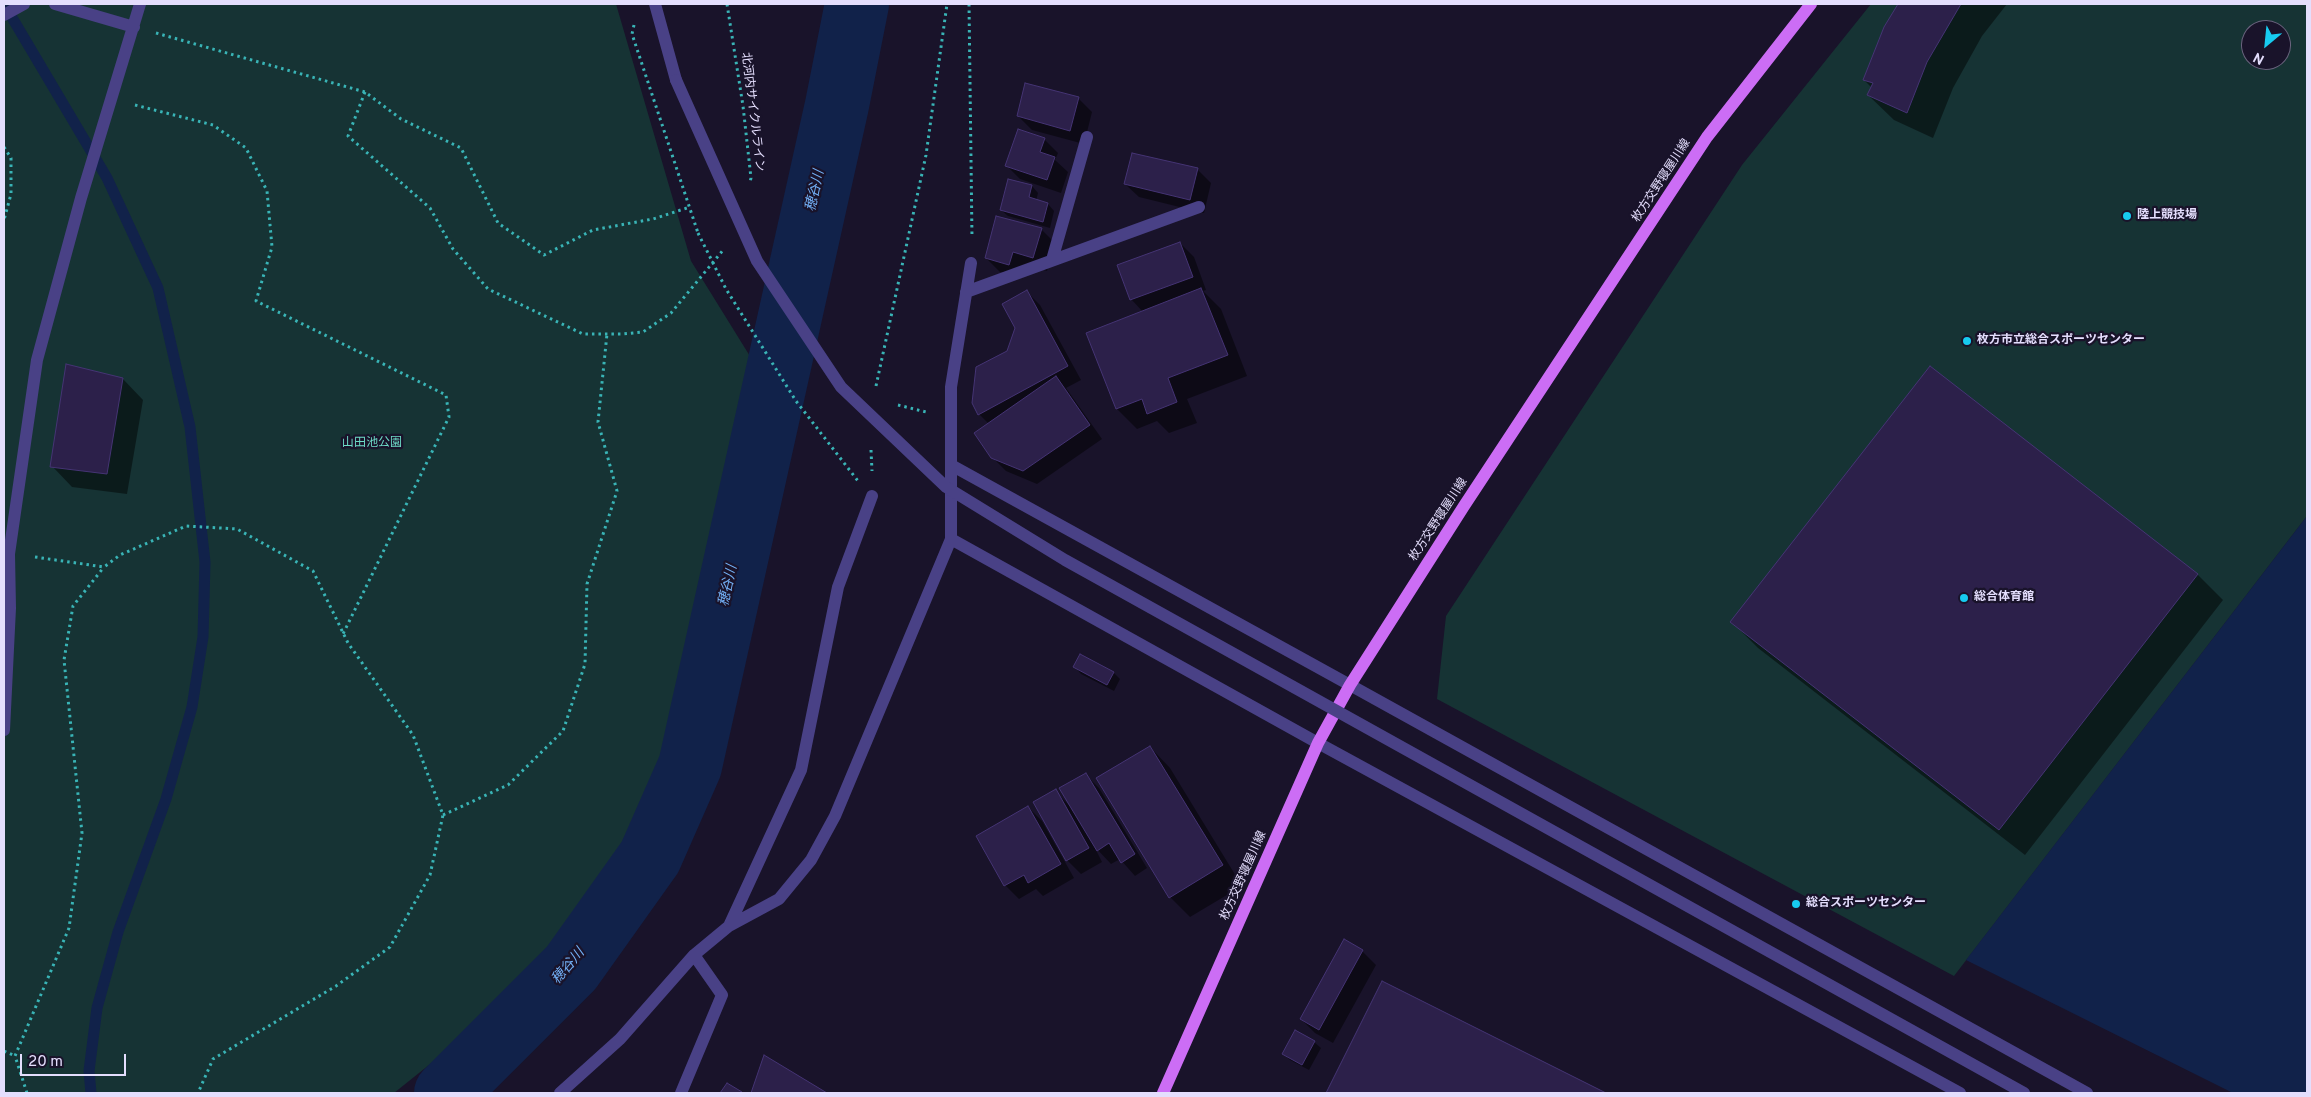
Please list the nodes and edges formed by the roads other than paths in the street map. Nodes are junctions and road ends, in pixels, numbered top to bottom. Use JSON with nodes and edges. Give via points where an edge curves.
{"nodes":[{"id":1,"x":24,"y":4,"type":"edge"},
{"id":2,"x":55,"y":4,"type":"edge"},
{"id":3,"x":140,"y":4,"type":"edge"},
{"id":4,"x":655,"y":4,"type":"edge"},
{"id":5,"x":1811,"y":4,"type":"edge"},
{"id":6,"x":4,"y":15,"type":"edge"},
{"id":7,"x":134,"y":26,"type":"junction"},
{"id":8,"x":1086,"y":137,"type":"dead end"},
{"id":9,"x":1199,"y":206,"type":"dead end"},
{"id":10,"x":1052,"y":260,"type":"junction"},
{"id":11,"x":972,"y":263,"type":"road end"},
{"id":12,"x":966,"y":292,"type":"junction"},
{"id":13,"x":951,"y":465,"type":"junction"},
{"id":14,"x":872,"y":496,"type":"road end"},
{"id":15,"x":951,"y":538,"type":"junction"},
{"id":16,"x":1350,"y":685,"type":"junction"},
{"id":17,"x":4,"y":730,"type":"edge"},
{"id":18,"x":1318,"y":744,"type":"junction"},
{"id":19,"x":729,"y":926,"type":"junction"},
{"id":20,"x":694,"y":955,"type":"junction"},
{"id":21,"x":560,"y":1093,"type":"edge"},
{"id":22,"x":681,"y":1093,"type":"edge"},
{"id":23,"x":1164,"y":1093,"type":"edge"},
{"id":24,"x":1960,"y":1093,"type":"edge"},
{"id":25,"x":2024,"y":1093,"type":"edge"},
{"id":26,"x":2087,"y":1093,"type":"edge"}],
"edges":[{"from":1,"to":6,"type":"street"},
{"from":2,"to":7,"type":"street"},
{"from":3,"to":7,"type":"street"},
{"from":4,"to":25,"type":"street","bridge":true,"via":[[676,80],[757,261],[841,387],[946,487],[1065,560]]},
{"from":5,"to":16,"type":"main road","name":"枚方交野寝屋川線","via":[[1707,137]]},
{"from":7,"to":17,"type":"street","via":[[36,360],[9,554],[10,608]]},
{"from":8,"to":10,"type":"street"},
{"from":9,"to":10,"type":"street"},
{"from":10,"to":12,"type":"street"},
{"from":11,"to":12,"type":"street"},
{"from":12,"to":13,"type":"street","via":[[951,387]]},
{"from":13,"to":15,"type":"street"},
{"from":13,"to":16,"type":"street"},
{"from":14,"to":19,"type":"street","via":[[838,588],[801,770]]},
{"from":15,"to":18,"type":"street"},
{"from":15,"to":19,"type":"street","via":[[835,816],[811,860],[779,899]]},
{"from":16,"to":18,"type":"main road","name":"枚方交野寝屋川線"},
{"from":16,"to":26,"type":"street"},
{"from":18,"to":23,"type":"main road","name":"枚方交野寝屋川線"},
{"from":18,"to":24,"type":"street"},
{"from":19,"to":20,"type":"street"},
{"from":20,"to":21,"type":"street","via":[[620,1039]]},
{"from":20,"to":22,"type":"street","via":[[722,995]]}]}
